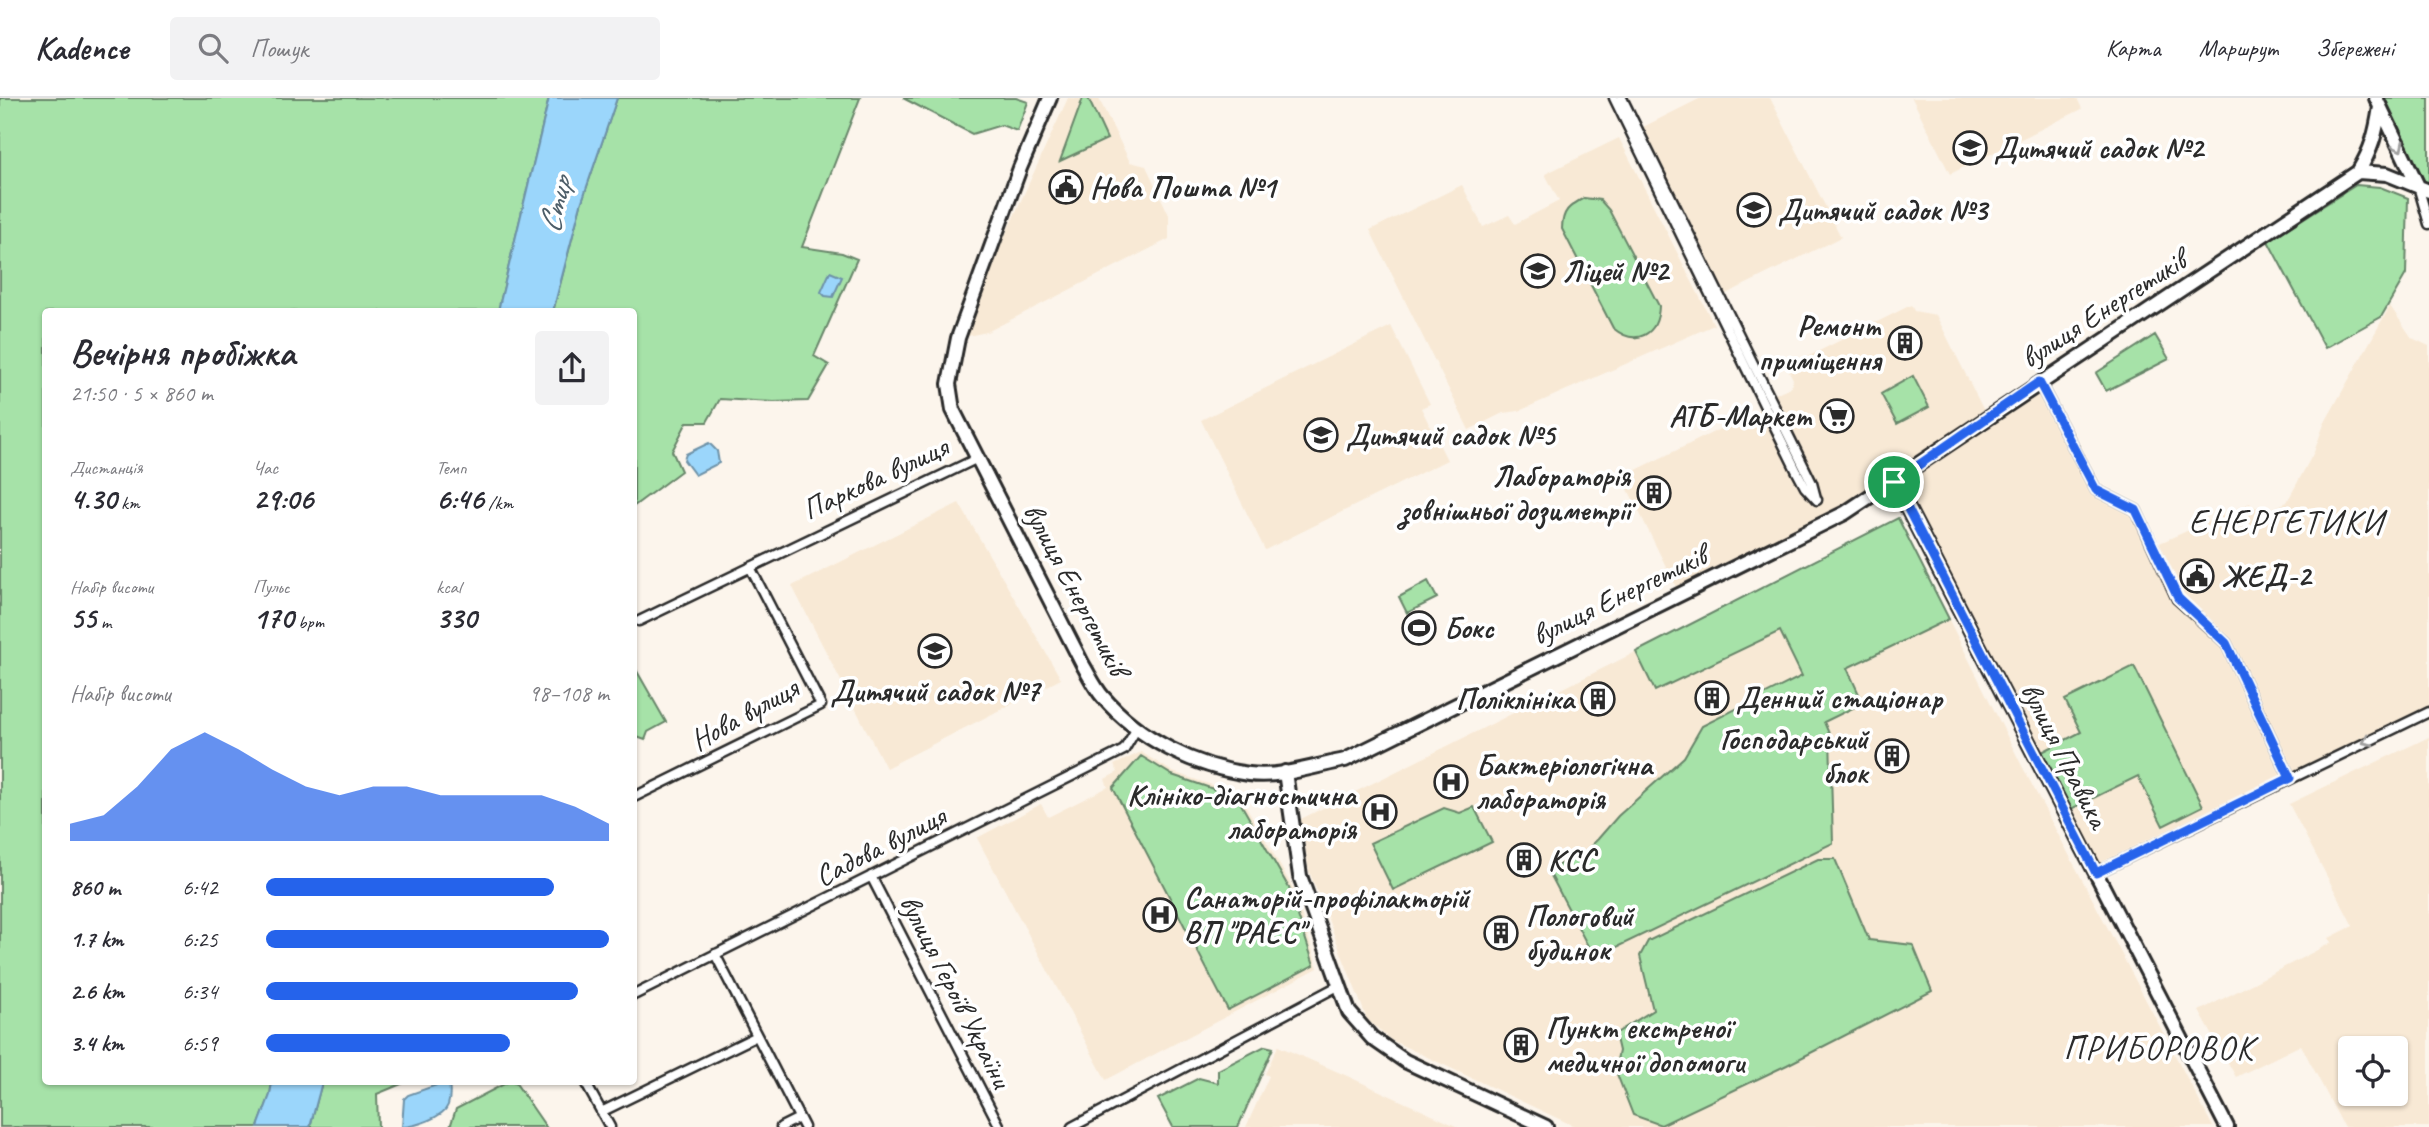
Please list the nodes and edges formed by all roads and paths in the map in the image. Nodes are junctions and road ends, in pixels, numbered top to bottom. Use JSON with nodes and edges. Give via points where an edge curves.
{"nodes":[{"id":1,"x":1050,"y":98,"type":"edge"},
{"id":2,"x":1614,"y":98,"type":"edge"},
{"id":3,"x":1622,"y":98,"type":"edge"},
{"id":4,"x":2378,"y":103,"type":"edge"},
{"id":5,"x":2358,"y":172,"type":"junction"},
{"id":6,"x":2423,"y":189,"type":"edge"},
{"id":7,"x":2429,"y":224,"type":"edge"},
{"id":8,"x":2039,"y":382,"type":"junction"},
{"id":9,"x":978,"y":458,"type":"junction"},
{"id":10,"x":1894,"y":482,"type":"junction"},
{"id":11,"x":750,"y":567,"type":"junction"},
{"id":12,"x":639,"y":621,"type":"dead end"},
{"id":13,"x":2429,"y":712,"type":"edge"},
{"id":14,"x":1137,"y":728,"type":"junction"},
{"id":15,"x":1285,"y":772,"type":"junction"},
{"id":16,"x":2290,"y":778,"type":"junction"},
{"id":17,"x":637,"y":796,"type":"edge"},
{"id":18,"x":2096,"y":873,"type":"junction"},
{"id":19,"x":872,"y":876,"type":"junction"},
{"id":20,"x":715,"y":954,"type":"junction"},
{"id":21,"x":1340,"y":985,"type":"junction"},
{"id":22,"x":637,"y":993,"type":"edge"},
{"id":23,"x":757,"y":1036,"type":"junction"},
{"id":24,"x":586,"y":1085,"type":"edge"},
{"id":25,"x":601,"y":1112,"type":"junction"},
{"id":26,"x":799,"y":1118,"type":"junction"},
{"id":27,"x":610,"y":1127,"type":"edge"},
{"id":28,"x":781,"y":1127,"type":"edge"},
{"id":29,"x":804,"y":1127,"type":"edge"},
{"id":30,"x":1000,"y":1127,"type":"edge"},
{"id":31,"x":1072,"y":1127,"type":"edge"},
{"id":32,"x":1546,"y":1127,"type":"edge"},
{"id":33,"x":2227,"y":1127,"type":"edge"}],
"edges":[{"from":1,"to":9,"type":"street","name":"Паркова вулиця","via":[[1012,188],[953,359],[949,384],[953,410]]},
{"from":2,"to":3,"type":"street","via":[[1805,487],[1817,500]]},
{"from":4,"to":5,"type":"street","via":[[2377,130]]},
{"from":4,"to":6,"type":"street","one_way":true},
{"from":5,"to":6,"type":"street","via":[[2386,174]]},
{"from":5,"to":8,"type":"street","name":"вулиця Енергетиків"},
{"from":6,"to":7,"type":"street"},
{"from":8,"to":10,"type":"street","name":"вулиця Енергетиків"},
{"from":8,"to":16,"type":"street","via":[[2096,490],[2136,510],[2178,598],[2226,643]]},
{"from":9,"to":11,"type":"street","name":"Паркова вулиця"},
{"from":9,"to":14,"type":"street","name":"вулиця Енергетиків","via":[[1083,665],[1103,697]]},
{"from":10,"to":15,"type":"street","name":"вулиця Енергетиків","via":[[1836,518],[1345,760]]},
{"from":10,"to":18,"type":"street","name":"вулиця Правика"},
{"from":11,"to":12,"type":"street","name":"Паркова вулиця"},
{"from":11,"to":17,"type":"street","name":"Нова вулиця","via":[[821,705]]},
{"from":13,"to":16,"type":"street","one_way":true},
{"from":14,"to":15,"type":"street","name":"вулиця Енергетиків","via":[[1202,763],[1250,775]]},
{"from":14,"to":19,"type":"street","name":"Садова вулиця","via":[[1124,750]]},
{"from":15,"to":21,"type":"street","via":[[1300,876]]},
{"from":16,"to":18,"type":"street"},
{"from":18,"to":33,"type":"street","name":"вулиця Правика"},
{"from":19,"to":20,"type":"street","name":"Садова вулиця"},
{"from":19,"to":30,"type":"street","name":"вулиця Героїв України"},
{"from":20,"to":22,"type":"street","name":"Садова вулиця"},
{"from":20,"to":23,"type":"street"},
{"from":21,"to":31,"type":"street"},
{"from":21,"to":32,"type":"street","via":[[1349,1012],[1372,1038],[1405,1060]]},
{"from":23,"to":25,"type":"street"},
{"from":23,"to":26,"type":"street"},
{"from":24,"to":25,"type":"street"},
{"from":25,"to":27,"type":"street"},
{"from":26,"to":28,"type":"street"},
{"from":26,"to":29,"type":"street"}]}
